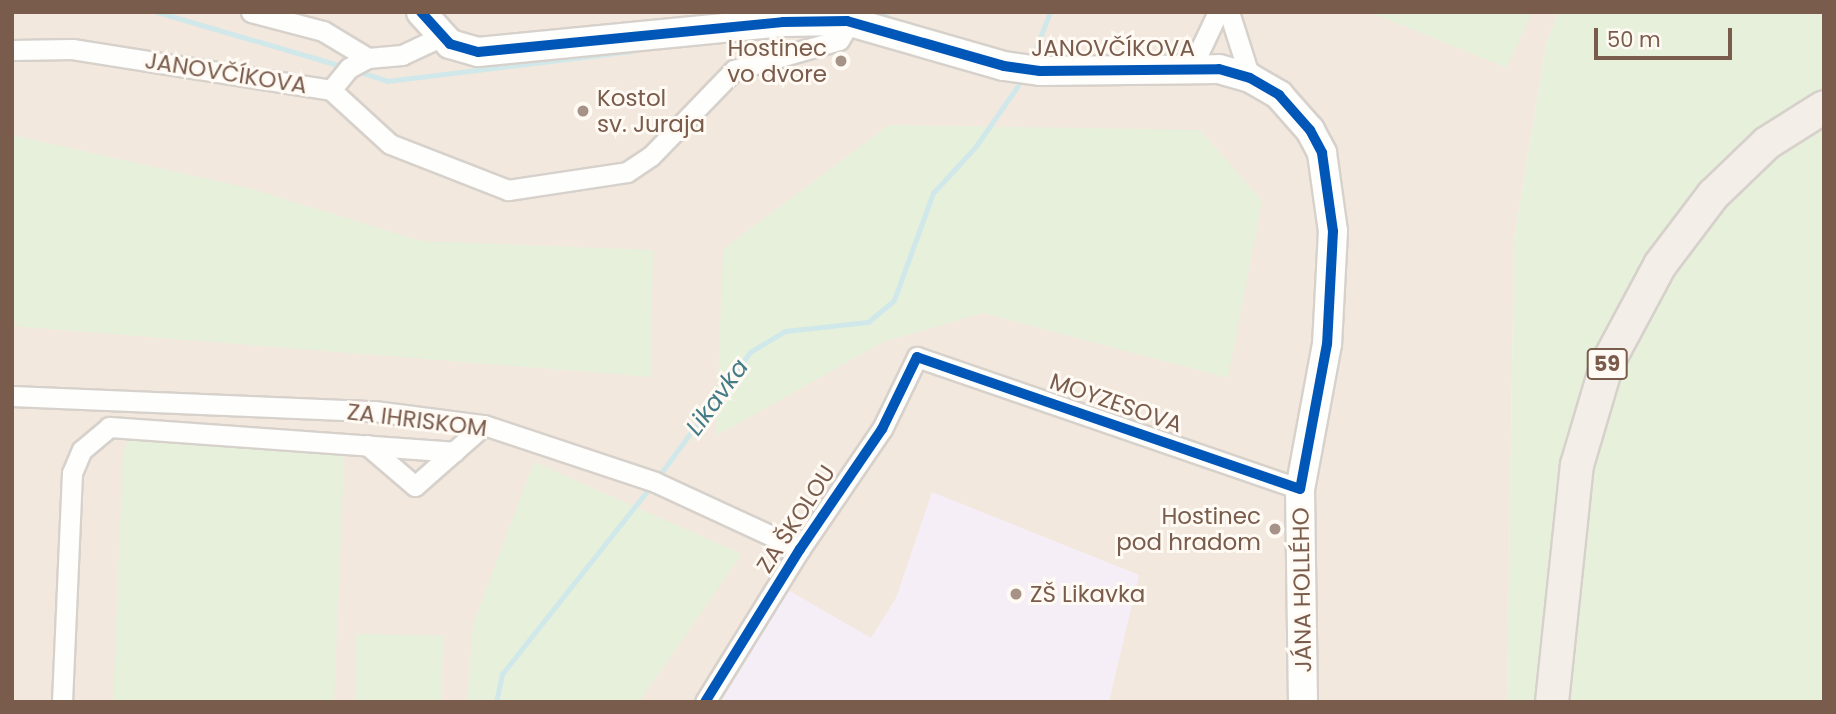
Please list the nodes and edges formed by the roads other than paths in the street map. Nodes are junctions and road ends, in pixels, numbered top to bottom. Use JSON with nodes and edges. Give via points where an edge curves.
{"nodes":[{"id":1,"x":251,"y":12,"type":"edge"},
{"id":2,"x":421,"y":12,"type":"edge"},
{"id":3,"x":1217,"y":12,"type":"edge"},
{"id":4,"x":1229,"y":12,"type":"edge"},
{"id":5,"x":851,"y":17,"type":"edge"},
{"id":6,"x":440,"y":37,"type":"junction"},
{"id":7,"x":12,"y":50,"type":"edge"},
{"id":8,"x":368,"y":58,"type":"junction"},
{"id":9,"x":1191,"y":69,"type":"junction"},
{"id":10,"x":1250,"y":78,"type":"junction"},
{"id":11,"x":331,"y":90,"type":"junction"},
{"id":12,"x":1824,"y":107,"type":"edge"},
{"id":13,"x":917,"y":357,"type":"joint"},
{"id":14,"x":12,"y":396,"type":"edge"},
{"id":15,"x":484,"y":425,"type":"junction"},
{"id":16,"x":367,"y":445,"type":"junction"},
{"id":17,"x":454,"y":452,"type":"junction"},
{"id":18,"x":1300,"y":489,"type":"junction"},
{"id":19,"x":800,"y":549,"type":"junction"},
{"id":20,"x":62,"y":702,"type":"edge"},
{"id":21,"x":705,"y":702,"type":"edge"},
{"id":22,"x":1303,"y":702,"type":"edge"},
{"id":23,"x":1552,"y":702,"type":"edge"}],
"edges":[{"from":1,"to":8,"type":"street","via":[[323,31]]},
{"from":2,"to":6,"type":"street"},
{"from":3,"to":9,"type":"street"},
{"from":4,"to":10,"type":"street"},
{"from":5,"to":6,"type":"street","name":"JANOVČÍKOVA","via":[[478,52]]},
{"from":5,"to":9,"type":"street","name":"JANOVČÍKOVA","via":[[1009,66],[1040,71]]},
{"from":5,"to":11,"type":"street","via":[[839,40],[734,70],[651,156],[627,172],[508,190],[390,144]]},
{"from":6,"to":8,"type":"street","via":[[402,55]]},
{"from":7,"to":11,"type":"street","name":"JANOVČÍKOVA","via":[[72,49]]},
{"from":8,"to":11,"type":"street","name":"JANOVČÍKOVA","via":[[349,68]]},
{"from":9,"to":10,"type":"street","name":"JANOVČÍKOVA","via":[[1219,69]]},
{"from":10,"to":18,"type":"street","name":"JÁNA HOLLÉHO","via":[[1279,95],[1310,130],[1322,153],[1330,196],[1333,231],[1327,344]]},
{"from":12,"to":23,"type":"main road","number":"59","via":[[1768,143],[1706,203],[1638,301],[1607,364],[1577,465]]},
{"from":13,"to":18,"type":"street","name":"MOYZESOVA"},
{"from":13,"to":19,"type":"street","name":"ZA ŠKOLOU","via":[[881,429]]},
{"from":14,"to":15,"type":"street","name":"ZA IHRISKOM","via":[[374,411]]},
{"from":15,"to":17,"type":"street"},
{"from":15,"to":19,"type":"street","name":"ZA IHRISKOM","via":[[655,482]]},
{"from":16,"to":17,"type":"street"},
{"from":16,"to":17,"type":"street","via":[[415,486]]},
{"from":16,"to":20,"type":"street","via":[[109,427],[82,450],[72,473]]},
{"from":18,"to":22,"type":"street","name":"JÁNA HOLLÉHO"},
{"from":19,"to":21,"type":"street","name":"ZA ŠKOLOU"}]}
